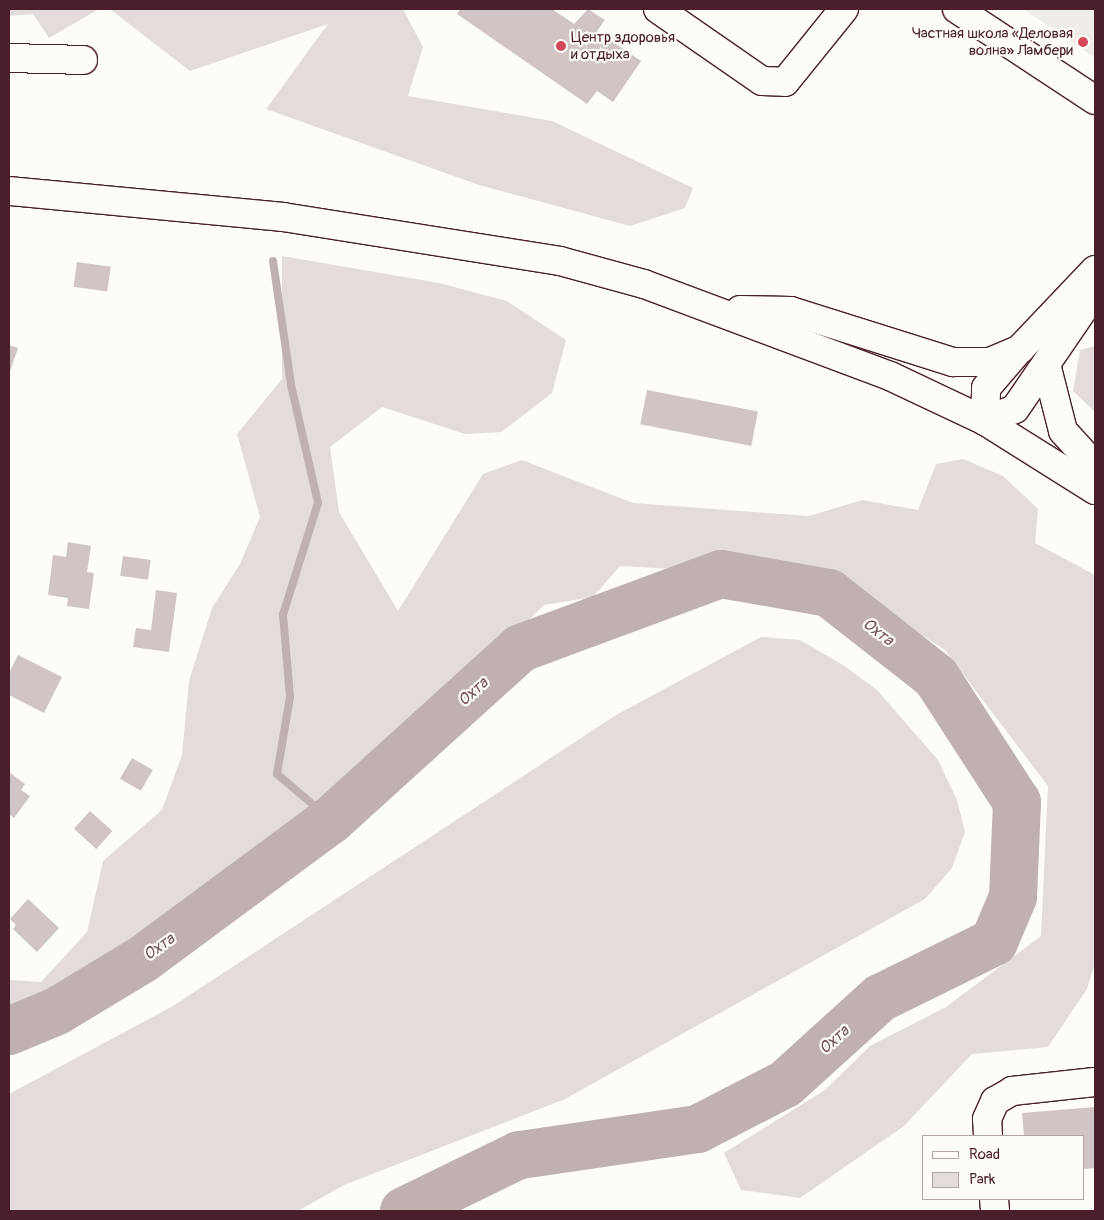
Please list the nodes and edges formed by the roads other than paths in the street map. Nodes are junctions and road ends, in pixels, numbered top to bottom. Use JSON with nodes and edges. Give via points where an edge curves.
{"nodes":[{"id":1,"x":658,"y":9,"type":"edge"},
{"id":2,"x":844,"y":9,"type":"edge"},
{"id":3,"x":958,"y":9,"type":"edge"},
{"id":4,"x":9,"y":58,"type":"edge"},
{"id":5,"x":84,"y":60,"type":"dead end"},
{"id":6,"x":1095,"y":100,"type":"edge"},
{"id":7,"x":9,"y":191,"type":"edge"},
{"id":8,"x":1095,"y":270,"type":"edge"},
{"id":9,"x":1095,"y":292,"type":"edge"},
{"id":10,"x":721,"y":310,"type":"junction"},
{"id":11,"x":1020,"y":349,"type":"junction"},
{"id":12,"x":1047,"y":368,"type":"junction"},
{"id":13,"x":986,"y":421,"type":"junction"},
{"id":14,"x":1095,"y":466,"type":"edge"},
{"id":15,"x":1095,"y":490,"type":"edge"},
{"id":16,"x":1095,"y":1082,"type":"edge"},
{"id":17,"x":988,"y":1135,"type":"edge"}],
"edges":[{"from":1,"to":2,"type":"main road","via":[[762,81],[785,82]]},
{"from":3,"to":6,"type":"main road"},
{"from":4,"to":5,"type":"main road"},
{"from":7,"to":10,"type":"main road","via":[[283,217],[560,261]]},
{"from":8,"to":11,"type":"main road"},
{"from":9,"to":12,"type":"main road"},
{"from":10,"to":11,"type":"main road","via":[[791,311],[953,362],[990,362]]},
{"from":10,"to":13,"type":"main road","via":[[890,376]]},
{"from":11,"to":13,"type":"main road","via":[[986,388]]},
{"from":12,"to":13,"type":"main road","via":[[1015,410]]},
{"from":12,"to":14,"type":"main road","via":[[1062,431]]},
{"from":13,"to":15,"type":"main road"},
{"from":16,"to":17,"type":"main road","via":[[1012,1091],[994,1101],[987,1119]]}]}
